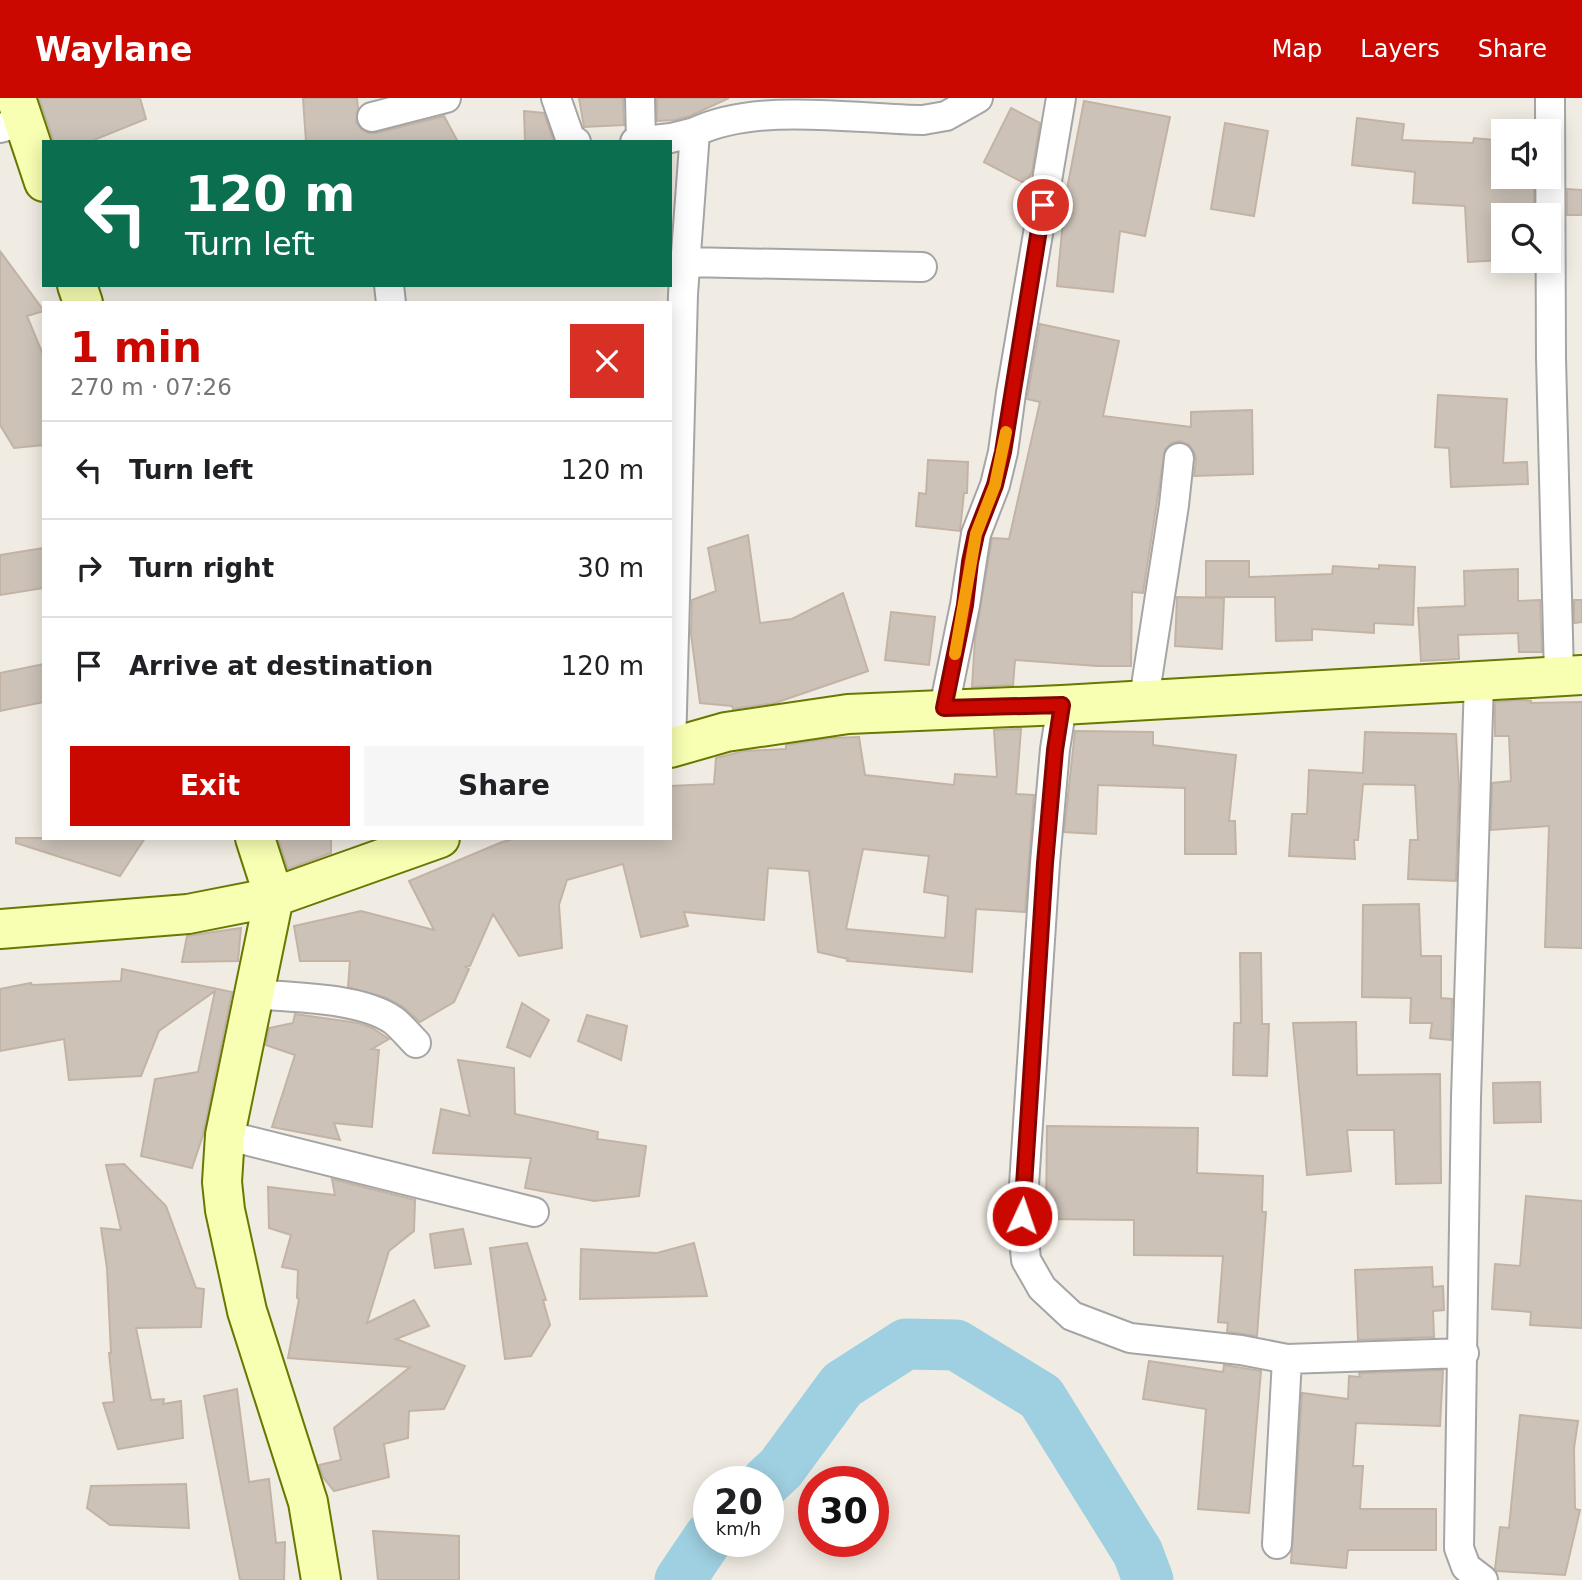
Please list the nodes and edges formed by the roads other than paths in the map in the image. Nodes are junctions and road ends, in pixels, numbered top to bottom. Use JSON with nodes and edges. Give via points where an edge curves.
{"nodes":[{"id":1,"x":446,"y":98,"type":"edge"},
{"id":2,"x":556,"y":98,"type":"edge"},
{"id":3,"x":640,"y":98,"type":"edge"},
{"id":4,"x":978,"y":98,"type":"edge"},
{"id":5,"x":1061,"y":98,"type":"edge"},
{"id":6,"x":1542,"y":98,"type":"edge"},
{"id":7,"x":824,"y":107,"type":"edge"},
{"id":8,"x":13,"y":116,"type":"edge"},
{"id":9,"x":372,"y":119,"type":"edge"},
{"id":10,"x":695,"y":131,"type":"junction"},
{"id":11,"x":573,"y":140,"type":"edge"},
{"id":12,"x":640,"y":140,"type":"edge"},
{"id":13,"x":650,"y":140,"type":"edge"},
{"id":14,"x":42,"y":178,"type":"edge"},
{"id":15,"x":686,"y":262,"type":"junction"},
{"id":16,"x":922,"y":267,"type":"dead end"},
{"id":17,"x":675,"y":428,"type":"edge"},
{"id":18,"x":1179,"y":458,"type":"dead end"},
{"id":19,"x":672,"y":668,"type":"edge"},
{"id":20,"x":1570,"y":675,"type":"edge"},
{"id":21,"x":1479,"y":681,"type":"junction"},
{"id":22,"x":1144,"y":699,"type":"junction"},
{"id":23,"x":1062,"y":705,"type":"junction"},
{"id":24,"x":944,"y":708,"type":"junction"},
{"id":25,"x":672,"y":748,"type":"edge"},
{"id":26,"x":256,"y":840,"type":"edge"},
{"id":27,"x":434,"y":840,"type":"edge"},
{"id":28,"x":274,"y":897,"type":"junction"},
{"id":29,"x":0,"y":929,"type":"edge"},
{"id":30,"x":254,"y":994,"type":"junction"},
{"id":31,"x":416,"y":1043,"type":"dead end"},
{"id":32,"x":225,"y":1135,"type":"junction"},
{"id":33,"x":534,"y":1212,"type":"dead end"},
{"id":34,"x":1464,"y":1353,"type":"junction"},
{"id":35,"x":1287,"y":1359,"type":"junction"},
{"id":36,"x":1277,"y":1544,"type":"dead end"},
{"id":37,"x":321,"y":1580,"type":"edge"},
{"id":38,"x":1483,"y":1580,"type":"edge"}],
"edges":[{"from":1,"to":9,"type":"street"},
{"from":2,"to":11,"type":"street"},
{"from":3,"to":12,"type":"street"},
{"from":4,"to":7,"type":"street","via":[[946,116],[923,120]]},
{"from":5,"to":24,"type":"street","via":[[1003,452],[976,534]]},
{"from":6,"to":20,"type":"street","via":[[1551,372]]},
{"from":7,"to":10,"type":"street","via":[[737,118]]},
{"from":8,"to":14,"type":"street"},
{"from":10,"to":13,"type":"street"},
{"from":10,"to":15,"type":"street"},
{"from":15,"to":16,"type":"street"},
{"from":15,"to":17,"type":"street"},
{"from":17,"to":19,"type":"street"},
{"from":18,"to":22,"type":"street"},
{"from":20,"to":21,"type":"street"},
{"from":21,"to":22,"type":"street"},
{"from":21,"to":34,"type":"street","via":[[1466,1098]]},
{"from":22,"to":23,"type":"street"},
{"from":23,"to":24,"type":"street"},
{"from":23,"to":35,"type":"street","via":[[1045,863],[1028,1120],[1022,1216],[1026,1260],[1042,1288],[1072,1316],[1130,1338]]},
{"from":24,"to":25,"type":"street","via":[[793,720]]},
{"from":26,"to":28,"type":"street"},
{"from":27,"to":28,"type":"street"},
{"from":28,"to":29,"type":"street","via":[[188,914]]},
{"from":28,"to":30,"type":"street"},
{"from":30,"to":31,"type":"street","via":[[372,1010],[394,1021]]},
{"from":30,"to":32,"type":"street"},
{"from":32,"to":33,"type":"street"},
{"from":32,"to":37,"type":"street","via":[[222,1182],[236,1262],[247,1311],[308,1502]]},
{"from":34,"to":35,"type":"street"},
{"from":34,"to":38,"type":"street","via":[[1459,1549],[1466,1567]]},
{"from":35,"to":36,"type":"street"}]}
